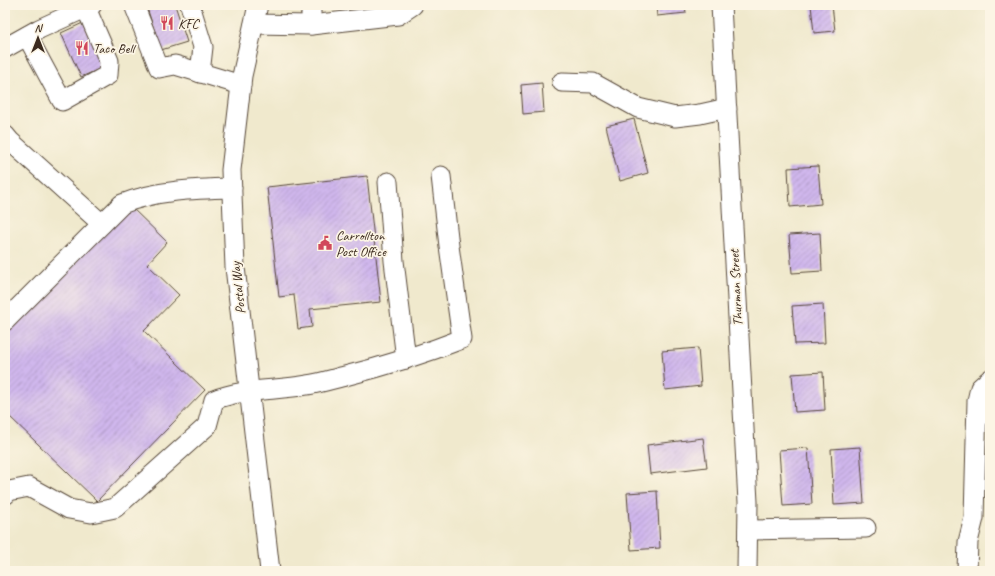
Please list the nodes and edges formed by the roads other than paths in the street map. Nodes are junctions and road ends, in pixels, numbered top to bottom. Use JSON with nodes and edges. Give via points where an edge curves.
{"nodes":[{"id":1,"x":134,"y":5,"type":"edge"},
{"id":2,"x":190,"y":5,"type":"edge"},
{"id":3,"x":258,"y":5,"type":"edge"},
{"id":4,"x":310,"y":5,"type":"edge"},
{"id":5,"x":413,"y":5,"type":"edge"},
{"id":6,"x":721,"y":5,"type":"edge"},
{"id":7,"x":89,"y":6,"type":"edge"},
{"id":8,"x":254,"y":24,"type":"junction"},
{"id":9,"x":312,"y":25,"type":"junction"},
{"id":10,"x":27,"y":36,"type":"junction"},
{"id":11,"x":5,"y":48,"type":"edge"},
{"id":12,"x":200,"y":72,"type":"junction"},
{"id":13,"x":562,"y":82,"type":"dead end"},
{"id":14,"x":241,"y":85,"type":"junction"},
{"id":15,"x":727,"y":108,"type":"junction"},
{"id":16,"x":5,"y":135,"type":"edge"},
{"id":17,"x":441,"y":176,"type":"dead end"},
{"id":18,"x":388,"y":182,"type":"dead end"},
{"id":19,"x":232,"y":188,"type":"junction"},
{"id":20,"x":102,"y":224,"type":"junction"},
{"id":21,"x":5,"y":321,"type":"edge"},
{"id":22,"x":406,"y":358,"type":"junction"},
{"id":23,"x":990,"y":379,"type":"edge"},
{"id":24,"x":250,"y":390,"type":"junction"},
{"id":25,"x":5,"y":495,"type":"edge"},
{"id":26,"x":866,"y":528,"type":"dead end"},
{"id":27,"x":748,"y":530,"type":"junction"},
{"id":28,"x":270,"y":571,"type":"edge"},
{"id":29,"x":748,"y":571,"type":"edge"},
{"id":30,"x":968,"y":571,"type":"edge"}],
"edges":[{"from":1,"to":12,"type":"street","via":[[159,68],[175,65]]},
{"from":2,"to":12,"type":"street","via":[[203,47]]},
{"from":3,"to":8,"type":"street","name":"Postal Way"},
{"from":4,"to":9,"type":"street"},
{"from":5,"to":9,"type":"street","via":[[398,14]]},
{"from":6,"to":15,"type":"street","name":"Thurman Street"},
{"from":7,"to":10,"type":"street"},
{"from":7,"to":10,"type":"street","via":[[109,61],[108,75],[62,101]]},
{"from":8,"to":9,"type":"street"},
{"from":8,"to":14,"type":"street","name":"Postal Way"},
{"from":10,"to":11,"type":"street"},
{"from":12,"to":14,"type":"street"},
{"from":13,"to":15,"type":"street","via":[[593,83],[638,108],[675,117]]},
{"from":14,"to":19,"type":"street","name":"Postal Way","via":[[231,170]]},
{"from":15,"to":27,"type":"street","name":"Thurman Street"},
{"from":16,"to":20,"type":"street"},
{"from":17,"to":22,"type":"street","via":[[462,339]]},
{"from":18,"to":22,"type":"street","via":[[394,262]]},
{"from":19,"to":20,"type":"street","via":[[196,189],[135,199],[122,204]]},
{"from":19,"to":24,"type":"street","name":"Postal Way","via":[[236,267]]},
{"from":20,"to":21,"type":"street"},
{"from":22,"to":24,"type":"street","via":[[306,385]]},
{"from":23,"to":30,"type":"street","via":[[980,388],[977,402],[974,518],[968,542]]},
{"from":24,"to":25,"type":"street","via":[[214,400],[207,426],[115,508],[91,513],[69,510],[29,487],[9,491]]},
{"from":24,"to":28,"type":"street","name":"Postal Way"},
{"from":26,"to":27,"type":"street"},
{"from":27,"to":29,"type":"street","name":"Thurman Street"}]}
